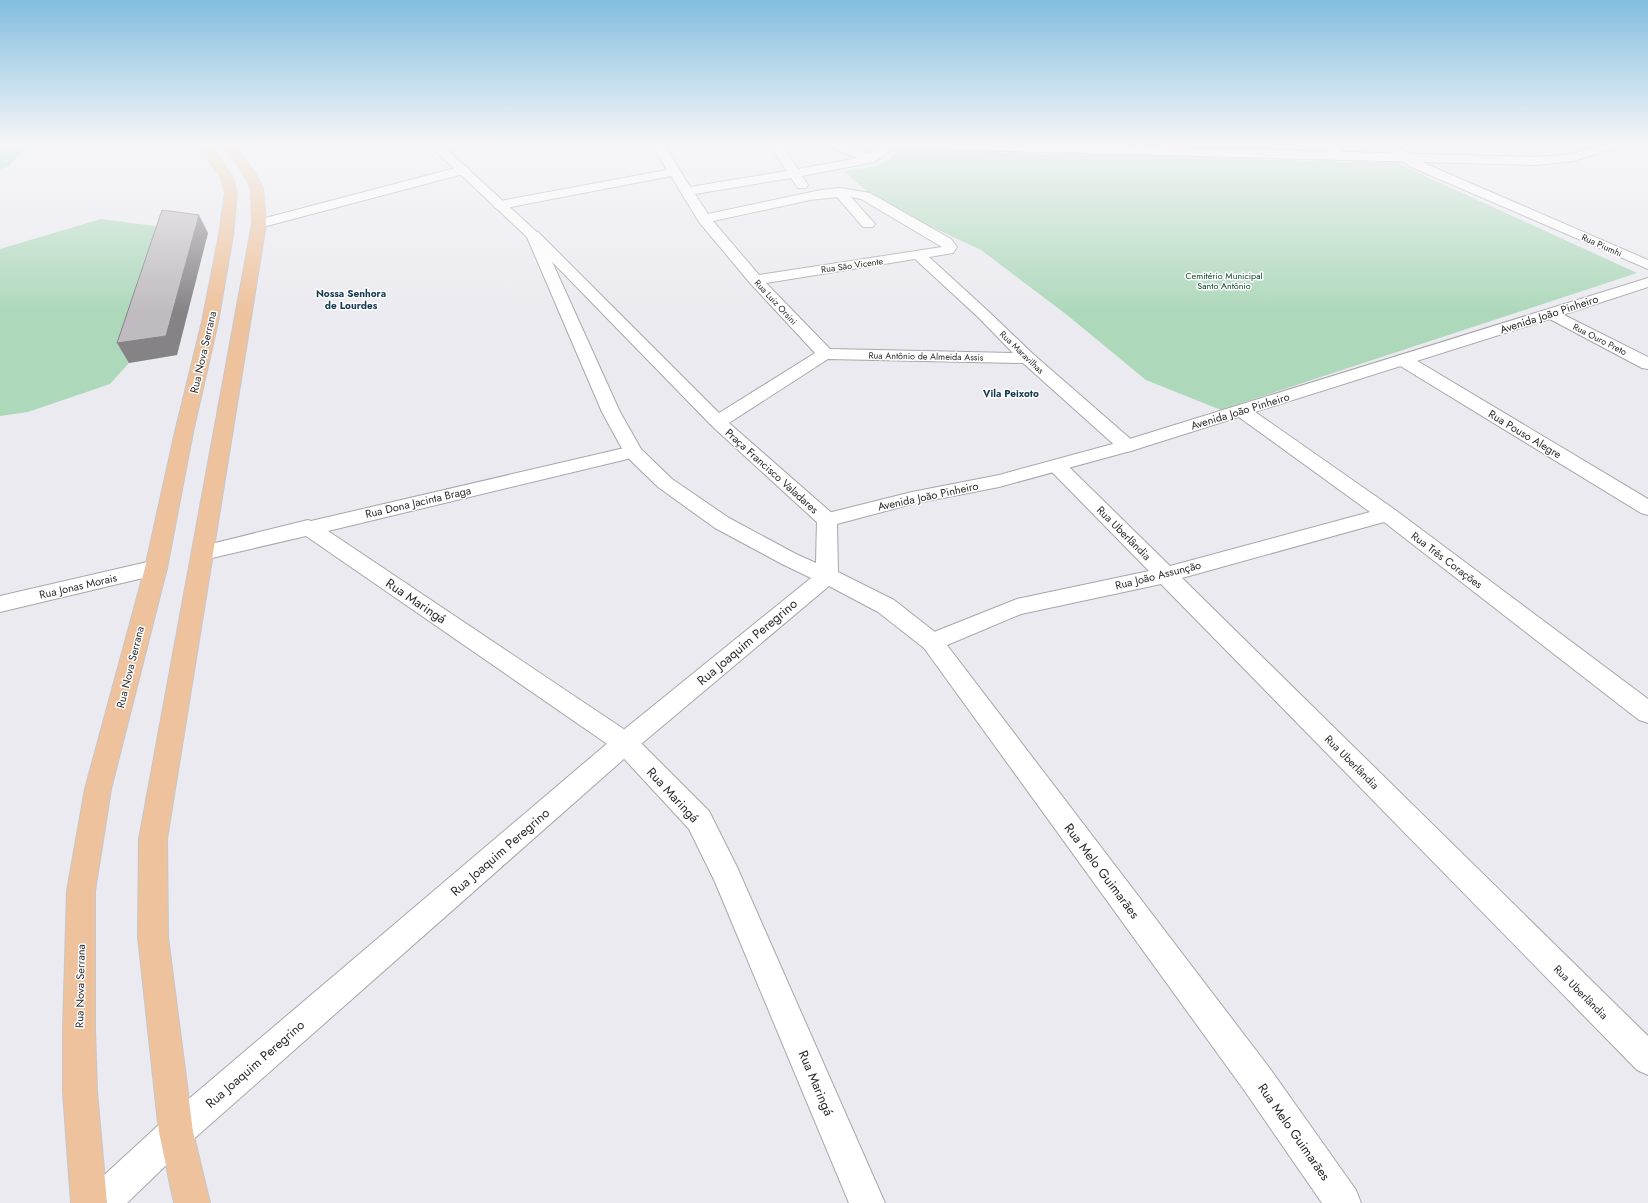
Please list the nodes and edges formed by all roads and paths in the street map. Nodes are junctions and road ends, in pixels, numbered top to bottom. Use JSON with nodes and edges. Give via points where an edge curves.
{"nodes":[{"id":1,"x":231,"y":200,"type":"edge"},
{"id":2,"x":258,"y":200,"type":"edge"},
{"id":3,"x":349,"y":200,"type":"edge"},
{"id":4,"x":495,"y":200,"type":"edge"},
{"id":5,"x":526,"y":200,"type":"edge"},
{"id":6,"x":691,"y":200,"type":"edge"},
{"id":7,"x":793,"y":200,"type":"edge"},
{"id":8,"x":847,"y":200,"type":"edge"},
{"id":9,"x":872,"y":200,"type":"edge"},
{"id":10,"x":1503,"y":200,"type":"edge"},
{"id":11,"x":500,"y":205,"type":"junction"},
{"id":12,"x":704,"y":219,"type":"junction"},
{"id":13,"x":259,"y":224,"type":"junction"},
{"id":14,"x":868,"y":224,"type":"dead end"},
{"id":15,"x":533,"y":235,"type":"junction"},
{"id":16,"x":918,"y":255,"type":"junction"},
{"id":17,"x":1648,"y":265,"type":"edge"},
{"id":18,"x":755,"y":280,"type":"junction"},
{"id":19,"x":1648,"y":282,"type":"edge"},
{"id":20,"x":1551,"y":314,"type":"junction"},
{"id":21,"x":824,"y":354,"type":"junction"},
{"id":22,"x":1027,"y":358,"type":"junction"},
{"id":23,"x":1403,"y":360,"type":"junction"},
{"id":24,"x":1648,"y":364,"type":"edge"},
{"id":25,"x":1242,"y":411,"type":"junction"},
{"id":26,"x":718,"y":422,"type":"junction"},
{"id":27,"x":1127,"y":446,"type":"junction"},
{"id":28,"x":633,"y":452,"type":"junction"},
{"id":29,"x":1057,"y":466,"type":"junction"},
{"id":30,"x":1648,"y":508,"type":"edge"},
{"id":31,"x":1387,"y":514,"type":"junction"},
{"id":32,"x":826,"y":520,"type":"junction"},
{"id":33,"x":308,"y":527,"type":"junction"},
{"id":34,"x":203,"y":552,"type":"junction"},
{"id":35,"x":156,"y":568,"type":"junction"},
{"id":36,"x":1165,"y":575,"type":"junction"},
{"id":37,"x":827,"y":576,"type":"junction"},
{"id":38,"x":0,"y":604,"type":"edge"},
{"id":39,"x":932,"y":642,"type":"junction"},
{"id":40,"x":1648,"y":713,"type":"edge"},
{"id":41,"x":625,"y":743,"type":"junction"},
{"id":42,"x":1648,"y":1059,"type":"edge"},
{"id":43,"x":176,"y":1132,"type":"junction"},
{"id":44,"x":89,"y":1203,"type":"edge"},
{"id":45,"x":101,"y":1203,"type":"edge"},
{"id":46,"x":192,"y":1203,"type":"edge"},
{"id":47,"x":867,"y":1203,"type":"edge"},
{"id":48,"x":1343,"y":1203,"type":"edge"}],
"edges":[{"from":1,"to":35,"type":"main road","name":"Rua Nova Serrana","via":[[210,322]]},
{"from":2,"to":13,"type":"main road"},
{"from":3,"to":13,"type":"street"},
{"from":4,"to":11,"type":"street","name":"Praça Francisco Valadares"},
{"from":5,"to":11,"type":"street"},
{"from":6,"to":12,"type":"street","name":"Rua Luiz Orsini"},
{"from":7,"to":12,"type":"street"},
{"from":8,"to":14,"type":"street"},
{"from":9,"to":16,"type":"street","name":"Rua São Vicente","via":[[946,242],[950,247],[948,250]]},
{"from":10,"to":17,"type":"street","name":"Rua Piumhi"},
{"from":11,"to":15,"type":"street","name":"Praça Francisco Valadares"},
{"from":12,"to":18,"type":"street","name":"Rua Luiz Orsini"},
{"from":13,"to":34,"type":"main road"},
{"from":15,"to":26,"type":"street","name":"Praça Francisco Valadares"},
{"from":15,"to":28,"type":"street","via":[[611,412]]},
{"from":16,"to":18,"type":"street","name":"Rua São Vicente"},
{"from":16,"to":22,"type":"street","name":"Rua Maravilhas"},
{"from":18,"to":21,"type":"street","name":"Rua Luiz Orsini"},
{"from":19,"to":20,"type":"street","name":"Avenida João Pinheiro"},
{"from":20,"to":23,"type":"street","name":"Avenida João Pinheiro"},
{"from":20,"to":24,"type":"street","name":"Rua Ouro Preto"},
{"from":21,"to":22,"type":"street","name":"Rua Antônio de Almeida Assis"},
{"from":21,"to":26,"type":"street"},
{"from":22,"to":27,"type":"street","name":"Rua Maravilhas"},
{"from":23,"to":25,"type":"street","name":"Avenida João Pinheiro"},
{"from":23,"to":30,"type":"street","name":"Rua Pouso Alegre"},
{"from":25,"to":27,"type":"street","name":"Avenida João Pinheiro"},
{"from":25,"to":31,"type":"street","name":"Rua Três Corações"},
{"from":26,"to":32,"type":"street","name":"Praça Francisco Valadares"},
{"from":27,"to":29,"type":"street","name":"Avenida João Pinheiro"},
{"from":28,"to":33,"type":"street","name":"Rua Dona Jacinta Braga"},
{"from":28,"to":37,"type":"street","via":[[665,483],[722,523]]},
{"from":29,"to":32,"type":"street","name":"Avenida João Pinheiro"},
{"from":29,"to":36,"type":"street","name":"Rua Uberlândia"},
{"from":31,"to":36,"type":"street","name":"Rua João Assunção"},
{"from":31,"to":40,"type":"street","name":"Rua Três Corações"},
{"from":32,"to":37,"type":"street","name":"Praça Francisco Valadares"},
{"from":33,"to":34,"type":"street","name":"Rua Dona Jacinta Braga"},
{"from":33,"to":41,"type":"street","name":"Rua Maringá"},
{"from":34,"to":43,"type":"main road","via":[[154,839],[153,937]]},
{"from":35,"to":38,"type":"street","name":"Rua Jonas Morais"},
{"from":35,"to":44,"type":"main road","name":"Rua Nova Serrana","via":[[98,789],[81,891],[80,1092]]},
{"from":36,"to":39,"type":"street","name":"Rua João Assunção","via":[[1016,607]]},
{"from":36,"to":42,"type":"street","name":"Rua Uberlândia"},
{"from":37,"to":39,"type":"street","name":"Rua Melo Guimarães","via":[[886,606]]},
{"from":37,"to":41,"type":"street","name":"Rua Joaquim Peregrino"},
{"from":39,"to":48,"type":"street","name":"Rua Melo Guimarães","via":[[1256,1078]]},
{"from":41,"to":43,"type":"street","name":"Rua Joaquim Peregrino"},
{"from":41,"to":47,"type":"street","name":"Rua Maringá","via":[[699,820],[727,876]]},
{"from":43,"to":45,"type":"street","name":"Rua Joaquim Peregrino"},
{"from":43,"to":46,"type":"main road"}]}
